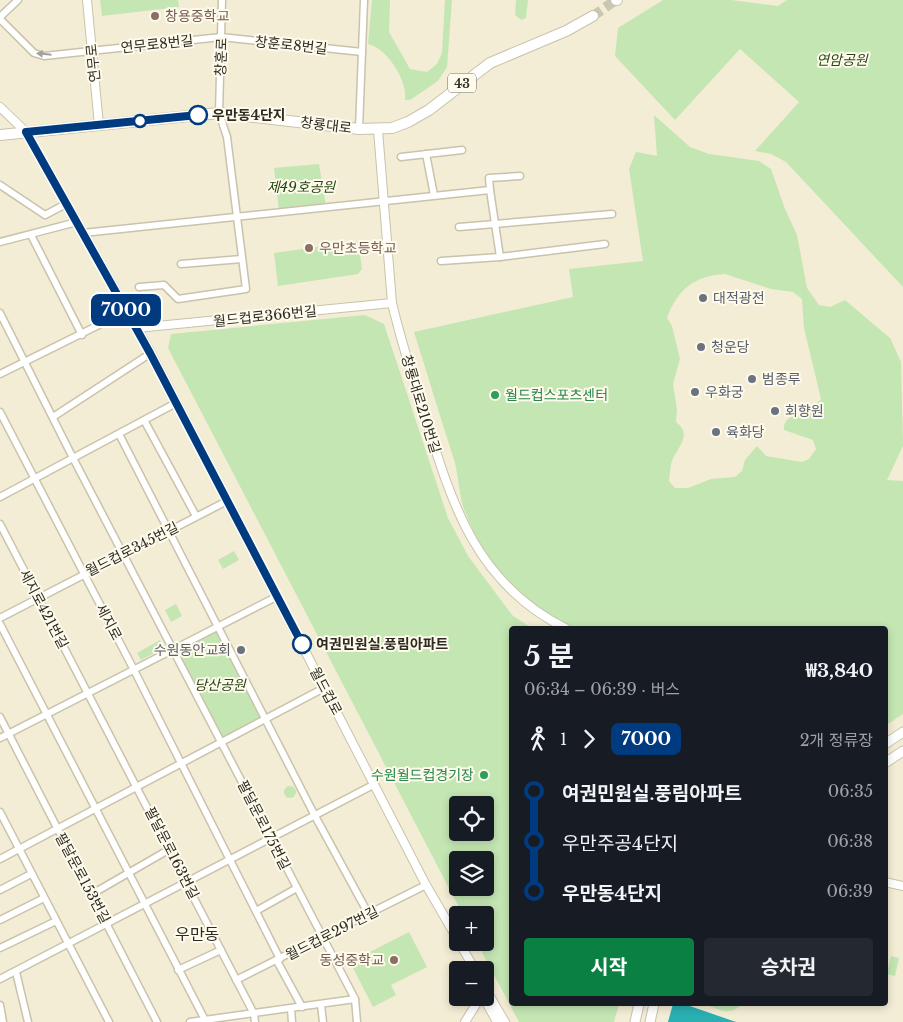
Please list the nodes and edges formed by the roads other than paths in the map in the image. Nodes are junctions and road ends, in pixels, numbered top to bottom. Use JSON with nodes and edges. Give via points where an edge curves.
{"nodes":[{"id":1,"x":18,"y":0,"type":"edge"},
{"id":2,"x":87,"y":0,"type":"edge"},
{"id":3,"x":222,"y":0,"type":"edge"},
{"id":4,"x":364,"y":0,"type":"edge"},
{"id":5,"x":593,"y":16,"type":"tunnel mouth"},
{"id":6,"x":0,"y":18,"type":"edge"},
{"id":7,"x":221,"y":37,"type":"junction"},
{"id":8,"x":92,"y":50,"type":"junction"},
{"id":9,"x":362,"y":52,"type":"junction"},
{"id":10,"x":0,"y":107,"type":"edge"},
{"id":11,"x":219,"y":113,"type":"junction"},
{"id":12,"x":99,"y":125,"type":"junction"},
{"id":13,"x":359,"y":129,"type":"junction"},
{"id":14,"x":378,"y":130,"type":"junction"},
{"id":15,"x":26,"y":132,"type":"junction"},
{"id":16,"x":0,"y":135,"type":"edge"},
{"id":17,"x":462,"y":150,"type":"dead end"},
{"id":18,"x":426,"y":154,"type":"junction"},
{"id":19,"x":401,"y":157,"type":"dead end"},
{"id":20,"x":520,"y":176,"type":"dead end"},
{"id":21,"x":0,"y":186,"type":"edge"},
{"id":22,"x":490,"y":190,"type":"junction"},
{"id":23,"x":434,"y":195,"type":"junction"},
{"id":24,"x":385,"y":200,"type":"junction"},
{"id":25,"x":66,"y":204,"type":"junction"},
{"id":26,"x":612,"y":214,"type":"dead end"},
{"id":27,"x":237,"y":218,"type":"junction"},
{"id":28,"x":77,"y":222,"type":"junction"},
{"id":29,"x":495,"y":225,"type":"junction"},
{"id":30,"x":458,"y":227,"type":"dead end"},
{"id":31,"x":83,"y":233,"type":"junction"},
{"id":32,"x":30,"y":234,"type":"junction"},
{"id":33,"x":0,"y":242,"type":"edge"},
{"id":34,"x":605,"y":244,"type":"dead end"},
{"id":35,"x":500,"y":257,"type":"junction"},
{"id":36,"x":242,"y":259,"type":"junction"},
{"id":37,"x":440,"y":261,"type":"dead end"},
{"id":38,"x":181,"y":264,"type":"dead end"},
{"id":39,"x":139,"y":288,"type":"dead end"},
{"id":40,"x":392,"y":303,"type":"junction"},
{"id":41,"x":127,"y":311,"type":"junction"},
{"id":42,"x":0,"y":312,"type":"edge"},
{"id":43,"x":3,"y":324,"type":"edge"},
{"id":44,"x":137,"y":328,"type":"junction"},
{"id":45,"x":82,"y":335,"type":"junction"},
{"id":46,"x":150,"y":353,"type":"junction"},
{"id":47,"x":25,"y":362,"type":"junction"},
{"id":48,"x":0,"y":374,"type":"edge"},
{"id":49,"x":176,"y":404,"type":"junction"},
{"id":50,"x":0,"y":412,"type":"edge"},
{"id":51,"x":53,"y":418,"type":"junction"},
{"id":52,"x":144,"y":420,"type":"junction"},
{"id":53,"x":119,"y":434,"type":"junction"},
{"id":54,"x":73,"y":458,"type":"junction"},
{"id":55,"x":36,"y":479,"type":"junction"},
{"id":56,"x":0,"y":497,"type":"edge"},
{"id":57,"x":227,"y":501,"type":"junction"},
{"id":58,"x":196,"y":516,"type":"junction"},
{"id":59,"x":0,"y":524,"type":"edge"},
{"id":60,"x":169,"y":530,"type":"junction"},
{"id":61,"x":124,"y":553,"type":"junction"},
{"id":62,"x":84,"y":574,"type":"junction"},
{"id":63,"x":276,"y":596,"type":"junction"},
{"id":64,"x":38,"y":597,"type":"junction"},
{"id":65,"x":0,"y":618,"type":"edge"},
{"id":66,"x":0,"y":624,"type":"edge"},
{"id":67,"x":218,"y":626,"type":"junction"},
{"id":68,"x":562,"y":626,"type":"edge"},
{"id":69,"x":173,"y":650,"type":"junction"},
{"id":70,"x":134,"y":670,"type":"junction"},
{"id":71,"x":324,"y":688,"type":"junction"},
{"id":72,"x":88,"y":693,"type":"junction"},
{"id":73,"x":46,"y":715,"type":"junction"},
{"id":74,"x":0,"y":717,"type":"edge"},
{"id":75,"x":266,"y":719,"type":"junction"},
{"id":76,"x":903,"y":732,"type":"edge"},
{"id":77,"x":8,"y":734,"type":"junction"},
{"id":78,"x":0,"y":738,"type":"edge"},
{"id":79,"x":221,"y":742,"type":"junction"},
{"id":80,"x":888,"y":742,"type":"edge"},
{"id":81,"x":903,"y":751,"type":"edge"},
{"id":82,"x":888,"y":761,"type":"edge"},
{"id":83,"x":182,"y":763,"type":"junction"},
{"id":84,"x":375,"y":784,"type":"junction"},
{"id":85,"x":137,"y":787,"type":"junction"},
{"id":86,"x":94,"y":809,"type":"junction"},
{"id":87,"x":0,"y":812,"type":"edge"},
{"id":88,"x":315,"y":816,"type":"junction"},
{"id":89,"x":57,"y":829,"type":"junction"},
{"id":90,"x":271,"y":839,"type":"junction"},
{"id":91,"x":18,"y":849,"type":"junction"},
{"id":92,"x":170,"y":850,"type":"junction"},
{"id":93,"x":0,"y":859,"type":"edge"},
{"id":94,"x":231,"y":860,"type":"junction"},
{"id":95,"x":127,"y":872,"type":"junction"},
{"id":96,"x":31,"y":874,"type":"junction"},
{"id":97,"x":188,"y":883,"type":"junction"},
{"id":98,"x":888,"y":883,"type":"edge"},
{"id":99,"x":426,"y":884,"type":"junction"},
{"id":100,"x":903,"y":886,"type":"edge"},
{"id":101,"x":297,"y":888,"type":"junction"},
{"id":102,"x":0,"y":890,"type":"edge"},
{"id":103,"x":92,"y":894,"type":"junction"},
{"id":104,"x":44,"y":898,"type":"junction"},
{"id":105,"x":144,"y":906,"type":"junction"},
{"id":106,"x":256,"y":911,"type":"junction"},
{"id":107,"x":369,"y":915,"type":"junction"},
{"id":108,"x":0,"y":920,"type":"edge"},
{"id":109,"x":56,"y":921,"type":"junction"},
{"id":110,"x":108,"y":925,"type":"junction"},
{"id":111,"x":449,"y":925,"type":"edge"},
{"id":112,"x":322,"y":936,"type":"junction"},
{"id":113,"x":69,"y":946,"type":"junction"},
{"id":114,"x":0,"y":948,"type":"edge"},
{"id":115,"x":221,"y":950,"type":"junction"},
{"id":116,"x":278,"y":960,"type":"junction"},
{"id":117,"x":178,"y":970,"type":"junction"},
{"id":118,"x":16,"y":972,"type":"junction"},
{"id":119,"x":0,"y":980,"type":"edge"},
{"id":120,"x":236,"y":980,"type":"junction"},
{"id":121,"x":355,"y":999,"type":"junction"},
{"id":122,"x":494,"y":1003,"type":"edge"},
{"id":123,"x":0,"y":1005,"type":"edge"},
{"id":124,"x":321,"y":1005,"type":"junction"},
{"id":125,"x":476,"y":1006,"type":"edge"},
{"id":126,"x":487,"y":1006,"type":"edge"},
{"id":127,"x":638,"y":1006,"type":"edge"},
{"id":128,"x":654,"y":1006,"type":"edge"},
{"id":129,"x":302,"y":1007,"type":"junction"},
{"id":130,"x":291,"y":1009,"type":"junction"},
{"id":131,"x":254,"y":1014,"type":"junction"},
{"id":132,"x":205,"y":1020,"type":"junction"},
{"id":133,"x":3,"y":1022,"type":"edge"},
{"id":134,"x":28,"y":1022,"type":"edge"},
{"id":135,"x":109,"y":1022,"type":"edge"},
{"id":136,"x":157,"y":1022,"type":"edge"},
{"id":137,"x":190,"y":1022,"type":"edge"},
{"id":138,"x":255,"y":1022,"type":"edge"},
{"id":139,"x":292,"y":1022,"type":"edge"},
{"id":140,"x":323,"y":1022,"type":"edge"},
{"id":141,"x":357,"y":1022,"type":"edge"},
{"id":142,"x":465,"y":1022,"type":"edge"},
{"id":143,"x":496,"y":1022,"type":"edge"},
{"id":144,"x":505,"y":1022,"type":"edge"},
{"id":145,"x":634,"y":1022,"type":"edge"},
{"id":146,"x":650,"y":1022,"type":"edge"}],
"edges":[{"from":1,"to":6,"type":"street"},
{"from":2,"to":8,"type":"street","name":"연무로"},
{"from":3,"to":7,"type":"street","name":"창훈로"},
{"from":4,"to":9,"type":"street"},
{"from":5,"to":14,"type":"main road","name":"창룡대로","number":"43","via":[[490,63],[438,104],[408,122]]},
{"from":8,"to":6,"type":"street","name":"연무로8번길","one_way":true,"via":[[44,56],[34,53]]},
{"from":7,"to":8,"type":"street","name":"연무로8번길"},
{"from":7,"to":9,"type":"street","name":"창훈로8번길"},
{"from":7,"to":11,"type":"street","name":"창훈로"},
{"from":8,"to":12,"type":"street","name":"연무로"},
{"from":9,"to":13,"type":"street"},
{"from":10,"to":15,"type":"street","name":"월드컵로"},
{"from":11,"to":12,"type":"main road","name":"창룡대로","number":"43"},
{"from":11,"to":13,"type":"main road","name":"창룡대로","number":"43"},
{"from":11,"to":27,"type":"street","name":"창훈로","via":[[226,131]]},
{"from":12,"to":15,"type":"main road","name":"창룡대로","number":"43"},
{"from":13,"to":14,"type":"main road","name":"창룡대로","number":"43"},
{"from":14,"to":24,"type":"street","name":"창룡대로210번길"},
{"from":15,"to":16,"type":"main road","name":"창룡대로","number":"43"},
{"from":15,"to":25,"type":"street","name":"월드컵로"},
{"from":17,"to":18,"type":"street"},
{"from":18,"to":19,"type":"street"},
{"from":18,"to":23,"type":"street"},
{"from":20,"to":22,"type":"street","via":[[489,178]]},
{"from":21,"to":25,"type":"street","via":[[45,215]]},
{"from":22,"to":23,"type":"street"},
{"from":22,"to":29,"type":"street"},
{"from":23,"to":24,"type":"street"},
{"from":24,"to":27,"type":"street"},
{"from":24,"to":40,"type":"street","name":"창룡대로210번길"},
{"from":25,"to":28,"type":"street","name":"월드컵로"},
{"from":26,"to":29,"type":"street"},
{"from":27,"to":31,"type":"street"},
{"from":27,"to":36,"type":"street","name":"창훈로"},
{"from":28,"to":31,"type":"street","name":"월드컵로"},
{"from":28,"to":32,"type":"street"},
{"from":29,"to":30,"type":"street"},
{"from":29,"to":35,"type":"street"},
{"from":31,"to":41,"type":"street","name":"월드컵로"},
{"from":32,"to":33,"type":"street"},
{"from":32,"to":45,"type":"street"},
{"from":34,"to":35,"type":"street"},
{"from":35,"to":37,"type":"street"},
{"from":36,"to":38,"type":"street"},
{"from":36,"to":39,"type":"street","name":"창훈로","via":[[246,289],[178,299],[164,285]]},
{"from":40,"to":44,"type":"street","name":"월드컵로366번길"},
{"from":40,"to":68,"type":"street","name":"창룡대로210번길","via":[[445,482],[466,532],[508,588]]},
{"from":41,"to":44,"type":"street","name":"월드컵로"},
{"from":41,"to":45,"type":"street"},
{"from":42,"to":43,"type":"street"},
{"from":43,"to":47,"type":"street"},
{"from":44,"to":46,"type":"street","name":"월드컵로"},
{"from":45,"to":47,"type":"street"},
{"from":46,"to":49,"type":"street","name":"월드컵로"},
{"from":46,"to":51,"type":"street"},
{"from":47,"to":48,"type":"street"},
{"from":47,"to":51,"type":"street"},
{"from":49,"to":52,"type":"street"},
{"from":49,"to":57,"type":"street","name":"월드컵로"},
{"from":50,"to":55,"type":"street","name":"세지로"},
{"from":51,"to":54,"type":"street"},
{"from":52,"to":53,"type":"street"},
{"from":52,"to":58,"type":"street"},
{"from":53,"to":54,"type":"street"},
{"from":53,"to":60,"type":"street"},
{"from":54,"to":55,"type":"street"},
{"from":54,"to":61,"type":"street"},
{"from":55,"to":56,"type":"street"},
{"from":55,"to":62,"type":"street","name":"세지로"},
{"from":57,"to":58,"type":"street","name":"월드컵로345번길"},
{"from":57,"to":63,"type":"street","name":"월드컵로"},
{"from":58,"to":60,"type":"street","name":"월드컵로345번길"},
{"from":59,"to":64,"type":"street","name":"세지로421번길"},
{"from":60,"to":61,"type":"street","name":"월드컵로345번길"},
{"from":60,"to":67,"type":"street"},
{"from":61,"to":62,"type":"street","name":"월드컵로345번길"},
{"from":61,"to":69,"type":"street"},
{"from":62,"to":64,"type":"street","name":"월드컵로345번길"},
{"from":62,"to":70,"type":"street","name":"세지로"},
{"from":63,"to":67,"type":"street"},
{"from":63,"to":71,"type":"street","name":"월드컵로"},
{"from":64,"to":65,"type":"street","name":"월드컵로345번길"},
{"from":64,"to":72,"type":"street","name":"세지로421번길"},
{"from":66,"to":73,"type":"street"},
{"from":67,"to":69,"type":"street"},
{"from":67,"to":75,"type":"street"},
{"from":69,"to":70,"type":"street"},
{"from":69,"to":79,"type":"street","name":"팔달문로175번길"},
{"from":70,"to":72,"type":"street"},
{"from":70,"to":83,"type":"street","name":"세지로"},
{"from":71,"to":75,"type":"street"},
{"from":71,"to":84,"type":"street","name":"월드컵로"},
{"from":72,"to":73,"type":"street"},
{"from":72,"to":85,"type":"street","name":"팔달문로163번길"},
{"from":73,"to":77,"type":"street"},
{"from":73,"to":86,"type":"street"},
{"from":74,"to":77,"type":"street"},
{"from":75,"to":79,"type":"street"},
{"from":75,"to":88,"type":"street"},
{"from":76,"to":80,"type":"main road"},
{"from":77,"to":78,"type":"street"},
{"from":77,"to":89,"type":"street","name":"팔달문로153번길"},
{"from":79,"to":83,"type":"street"},
{"from":79,"to":90,"type":"street","name":"팔달문로175번길"},
{"from":81,"to":82,"type":"main road"},
{"from":83,"to":85,"type":"street"},
{"from":83,"to":94,"type":"street","name":"세지로"},
{"from":84,"to":88,"type":"street"},
{"from":84,"to":99,"type":"street","name":"월드컵로"},
{"from":85,"to":86,"type":"street"},
{"from":85,"to":92,"type":"street","name":"팔달문로163번길"},
{"from":86,"to":89,"type":"street"},
{"from":86,"to":95,"type":"street"},
{"from":87,"to":91,"type":"street"},
{"from":88,"to":90,"type":"street"},
{"from":88,"to":107,"type":"street"},
{"from":89,"to":91,"type":"street"},
{"from":89,"to":103,"type":"street","name":"팔달문로153번길"},
{"from":90,"to":94,"type":"street"},
{"from":90,"to":101,"type":"street","name":"팔달문로175번길"},
{"from":91,"to":93,"type":"street"},
{"from":91,"to":96,"type":"street"},
{"from":92,"to":95,"type":"street"},
{"from":92,"to":97,"type":"street","name":"팔달문로163번길"},
{"from":94,"to":97,"type":"street"},
{"from":94,"to":106,"type":"street","name":"세지로"},
{"from":95,"to":103,"type":"street"},
{"from":95,"to":105,"type":"street"},
{"from":96,"to":102,"type":"street"},
{"from":96,"to":104,"type":"street"},
{"from":97,"to":105,"type":"street"},
{"from":97,"to":115,"type":"street","name":"팔달문로163번길"},
{"from":98,"to":100,"type":"street"},
{"from":99,"to":107,"type":"street","name":"월드컵로297번길"},
{"from":99,"to":111,"type":"street","name":"월드컵로"},
{"from":101,"to":106,"type":"street"},
{"from":101,"to":112,"type":"street","name":"팔달문로175번길"},
{"from":103,"to":110,"type":"street","name":"팔달문로153번길"},
{"from":104,"to":108,"type":"street"},
{"from":104,"to":109,"type":"street"},
{"from":105,"to":110,"type":"street"},
{"from":105,"to":117,"type":"street"},
{"from":106,"to":116,"type":"street","name":"세지로"},
{"from":107,"to":112,"type":"street","name":"월드컵로297번길"},
{"from":109,"to":113,"type":"street"},
{"from":109,"to":114,"type":"street"},
{"from":110,"to":113,"type":"street"},
{"from":110,"to":136,"type":"street","name":"팔달문로153번길"},
{"from":112,"to":116,"type":"street","name":"월드컵로297번길"},
{"from":112,"to":121,"type":"street","name":"팔달문로175번길"},
{"from":113,"to":118,"type":"street"},
{"from":113,"to":135,"type":"street"},
{"from":115,"to":117,"type":"street"},
{"from":115,"to":120,"type":"street","name":"팔달문로163번길"},
{"from":116,"to":120,"type":"street","name":"월드컵로297번길"},
{"from":116,"to":129,"type":"street","name":"세지로"},
{"from":117,"to":132,"type":"street"},
{"from":118,"to":119,"type":"street"},
{"from":118,"to":134,"type":"street"},
{"from":120,"to":131,"type":"street","name":"팔달문로163번길"},
{"from":121,"to":124,"type":"street"},
{"from":121,"to":141,"type":"street","name":"팔달문로175번길"},
{"from":122,"to":144,"type":"street"},
{"from":123,"to":133,"type":"street"},
{"from":124,"to":129,"type":"street"},
{"from":124,"to":140,"type":"street"},
{"from":125,"to":142,"type":"street"},
{"from":126,"to":143,"type":"street"},
{"from":127,"to":145,"type":"main road"},
{"from":128,"to":146,"type":"main road"},
{"from":129,"to":130,"type":"street"},
{"from":130,"to":131,"type":"street"},
{"from":130,"to":139,"type":"street"},
{"from":131,"to":132,"type":"street"},
{"from":131,"to":138,"type":"street","name":"팔달문로163번길"},
{"from":132,"to":137,"type":"street"}]}
